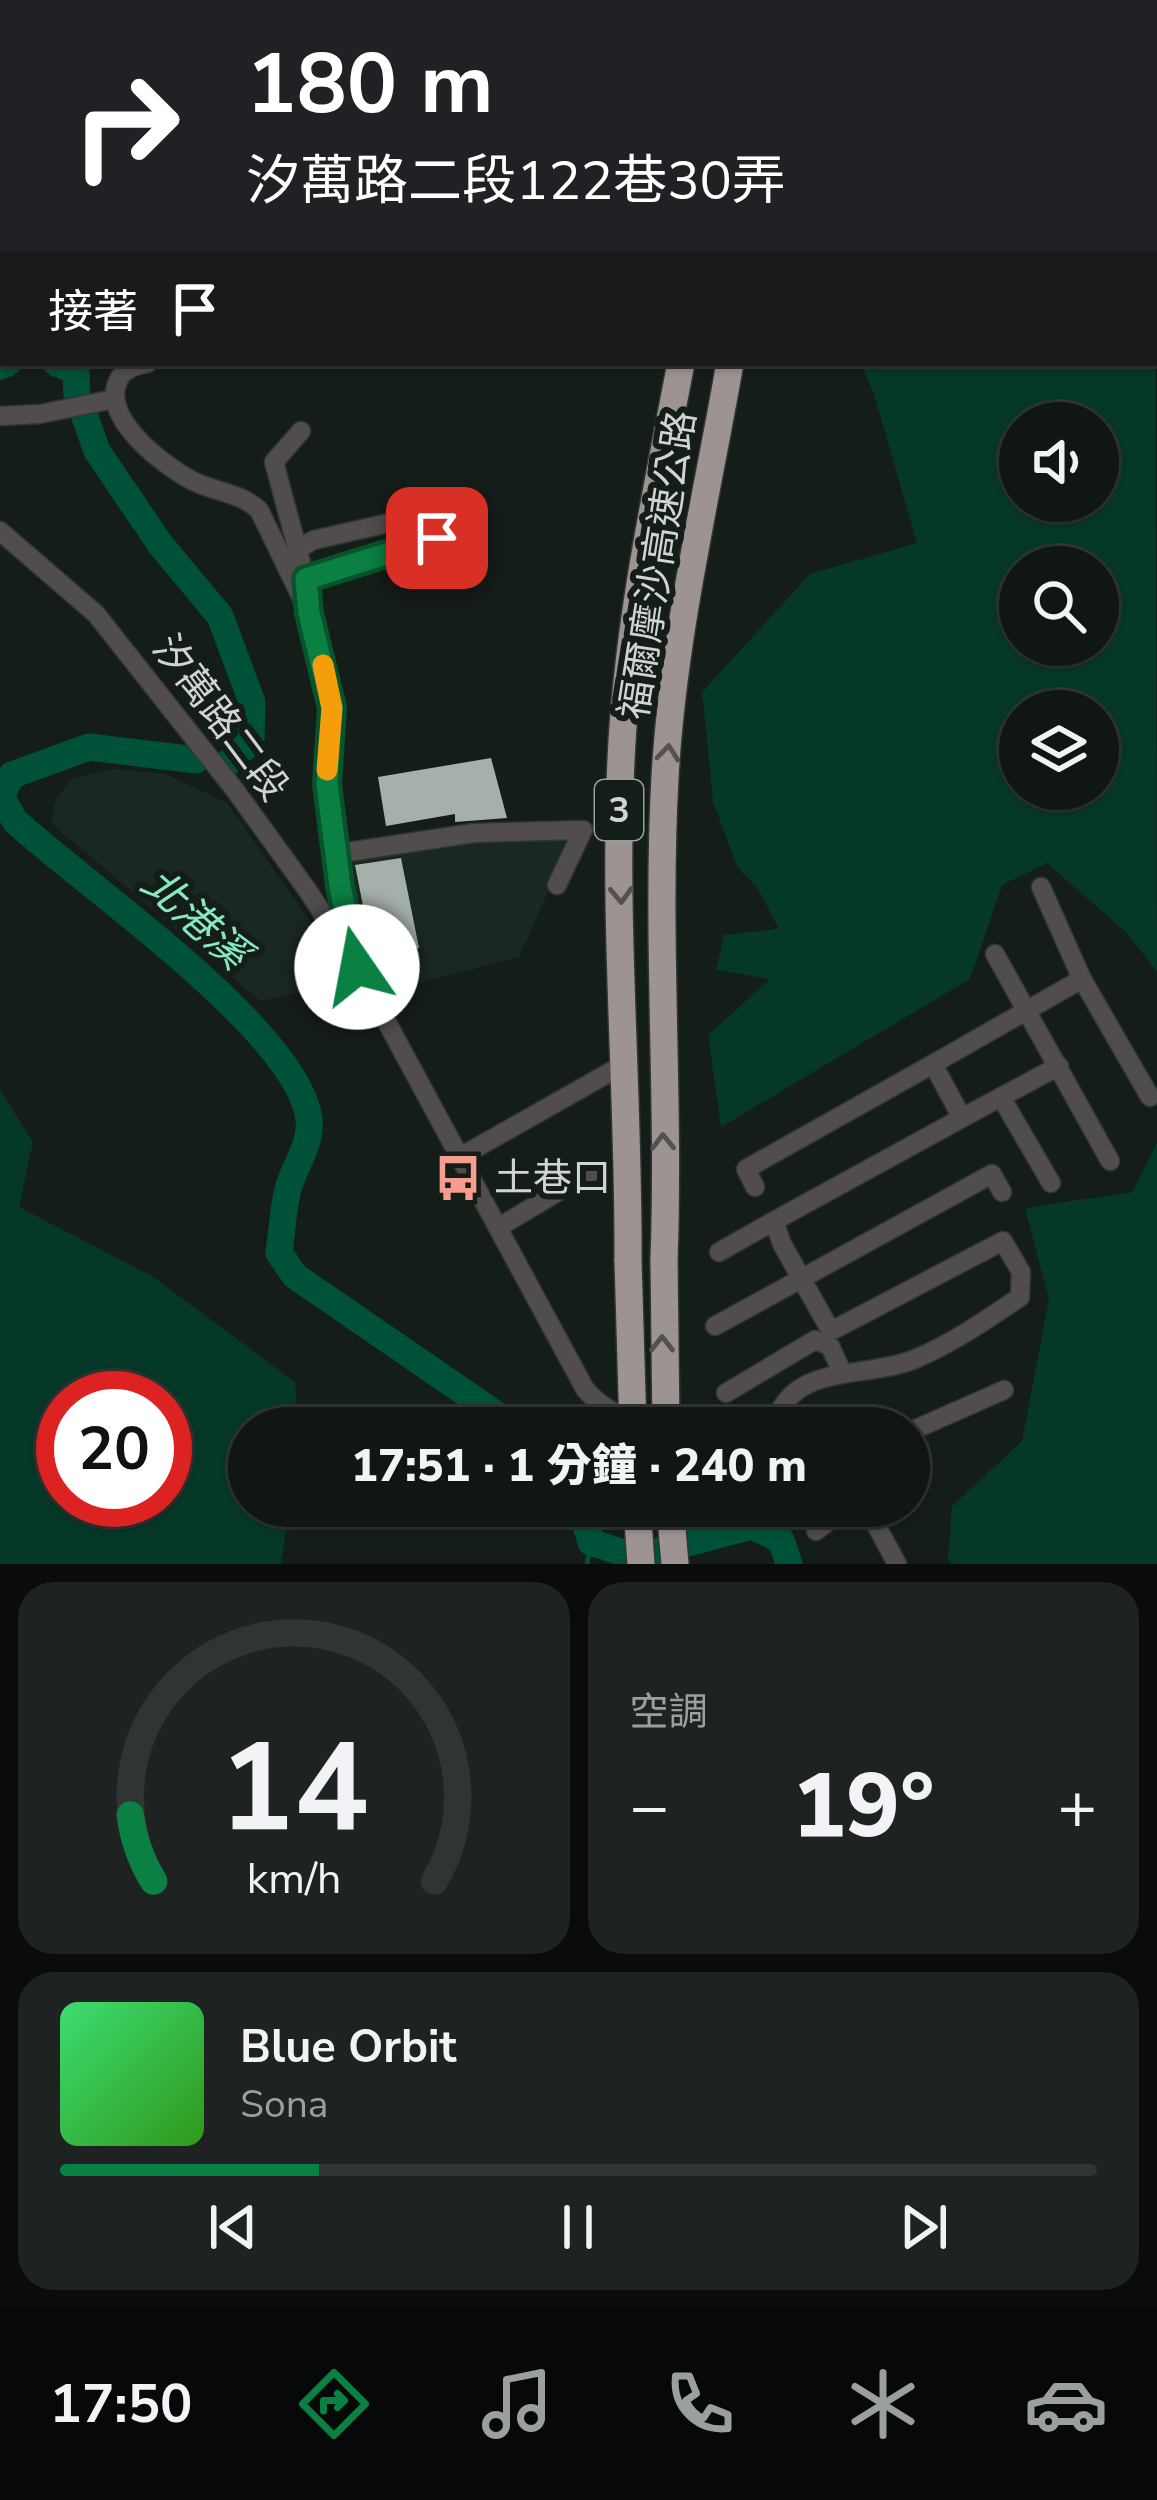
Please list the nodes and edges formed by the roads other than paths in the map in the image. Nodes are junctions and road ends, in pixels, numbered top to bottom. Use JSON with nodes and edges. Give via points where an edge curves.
{"nodes":[{"id":1,"x":136,"y":366,"type":"edge"},
{"id":2,"x":680,"y":366,"type":"edge"},
{"id":3,"x":729,"y":366,"type":"edge"},
{"id":4,"x":114,"y":399,"type":"junction"},
{"id":5,"x":0,"y":416,"type":"edge"},
{"id":6,"x":301,"y":431,"type":"dead end"},
{"id":7,"x":406,"y":519,"type":"dead end"},
{"id":8,"x":0,"y":531,"type":"edge"},
{"id":9,"x":437,"y":538,"type":"dead end"},
{"id":10,"x":298,"y":548,"type":"junction"},
{"id":11,"x":306,"y":579,"type":"junction"},
{"id":12,"x":309,"y":613,"type":"junction"},
{"id":13,"x":335,"y":854,"type":"junction"},
{"id":14,"x":556,"y":885,"type":"dead end"},
{"id":15,"x":1041,"y":887,"type":"dead end"},
{"id":16,"x":995,"y":954,"type":"dead end"},
{"id":17,"x":357,"y":967,"type":"junction"},
{"id":18,"x":1082,"y":979,"type":"junction"},
{"id":19,"x":1027,"y":1010,"type":"junction"},
{"id":20,"x":933,"y":1064,"type":"junction"},
{"id":21,"x":1058,"y":1066,"type":"junction"},
{"id":22,"x":612,"y":1071,"type":"dead end"},
{"id":23,"x":1001,"y":1097,"type":"junction"},
{"id":24,"x":1150,"y":1097,"type":"dead end"},
{"id":25,"x":962,"y":1118,"type":"junction"},
{"id":26,"x":460,"y":1157,"type":"junction"},
{"id":27,"x":1110,"y":1161,"type":"dead end"},
{"id":28,"x":602,"y":1166,"type":"dead end"},
{"id":29,"x":1051,"y":1183,"type":"dead end"},
{"id":30,"x":755,"y":1187,"type":"dead end"},
{"id":31,"x":1002,"y":1192,"type":"dead end"},
{"id":32,"x":774,"y":1221,"type":"junction"},
{"id":33,"x":499,"y":1227,"type":"junction"},
{"id":34,"x":719,"y":1252,"type":"dead end"},
{"id":35,"x":801,"y":1277,"type":"junction"},
{"id":36,"x":716,"y":1326,"type":"dead end"},
{"id":37,"x":842,"y":1372,"type":"junction"},
{"id":38,"x":1004,"y":1390,"type":"dead end"},
{"id":39,"x":726,"y":1393,"type":"dead end"},
{"id":40,"x":603,"y":1407,"type":"edge"},
{"id":41,"x":632,"y":1407,"type":"edge"},
{"id":42,"x":666,"y":1407,"type":"edge"},
{"id":43,"x":779,"y":1407,"type":"edge"},
{"id":44,"x":930,"y":1423,"type":"edge"},
{"id":45,"x":638,"y":1527,"type":"edge"},
{"id":46,"x":672,"y":1527,"type":"edge"},
{"id":47,"x":821,"y":1527,"type":"edge"},
{"id":48,"x":877,"y":1527,"type":"edge"},
{"id":49,"x":816,"y":1531,"type":"dead end"},
{"id":50,"x":641,"y":1564,"type":"edge"},
{"id":51,"x":675,"y":1564,"type":"edge"},
{"id":52,"x":897,"y":1564,"type":"edge"}],
"edges":[{"from":1,"to":4,"type":"street","via":[[118,380]]},
{"from":2,"to":41,"type":"highway","name":"福爾摩沙高速公路","number":"3","one_way":true,"bridge":true,"via":[[635,605],[621,755]]},
{"from":42,"to":3,"type":"highway","name":"福爾摩沙高速公路","number":"3","one_way":true,"bridge":true,"via":[[665,773],[684,611]]},
{"from":4,"to":5,"type":"street"},
{"from":4,"to":12,"type":"street","via":[[120,418],[187,478],[259,510]]},
{"from":6,"to":10,"type":"street","via":[[274,463]]},
{"from":7,"to":10,"type":"street"},
{"from":8,"to":17,"type":"street","name":"汐萬路二段","via":[[131,655]]},
{"from":9,"to":11,"type":"street"},
{"from":10,"to":11,"type":"street"},
{"from":11,"to":12,"type":"street"},
{"from":12,"to":13,"type":"street","via":[[332,708],[327,784]]},
{"from":13,"to":14,"type":"street","via":[[474,833],[583,830]]},
{"from":13,"to":17,"type":"street"},
{"from":15,"to":18,"type":"street"},
{"from":16,"to":19,"type":"street"},
{"from":17,"to":26,"type":"street","name":"汐萬路二段"},
{"from":18,"to":19,"type":"street"},
{"from":18,"to":24,"type":"street"},
{"from":19,"to":20,"type":"street"},
{"from":19,"to":21,"type":"street"},
{"from":20,"to":25,"type":"street"},
{"from":20,"to":30,"type":"street","via":[[746,1168]]},
{"from":21,"to":23,"type":"street"},
{"from":21,"to":27,"type":"street"},
{"from":22,"to":26,"type":"street"},
{"from":23,"to":25,"type":"street"},
{"from":23,"to":29,"type":"street"},
{"from":25,"to":32,"type":"street"},
{"from":26,"to":33,"type":"street","name":"汐萬路二段"},
{"from":28,"to":33,"type":"street"},
{"from":31,"to":35,"type":"street","via":[[992,1174]]},
{"from":32,"to":34,"type":"street"},
{"from":32,"to":35,"type":"street"},
{"from":33,"to":40,"type":"street","name":"汐萬路二段","via":[[565,1357]]},
{"from":35,"to":36,"type":"street"},
{"from":35,"to":37,"type":"street","via":[[835,1329],[1003,1241],[1021,1272],[1020,1297],[915,1359]]},
{"from":37,"to":39,"type":"street","via":[[830,1346],[815,1340]]},
{"from":37,"to":43,"type":"street","via":[[794,1391]]},
{"from":38,"to":44,"type":"street"},
{"from":45,"to":50,"type":"highway"},
{"from":46,"to":51,"type":"highway"},
{"from":47,"to":49,"type":"street"},
{"from":48,"to":52,"type":"street"}]}
